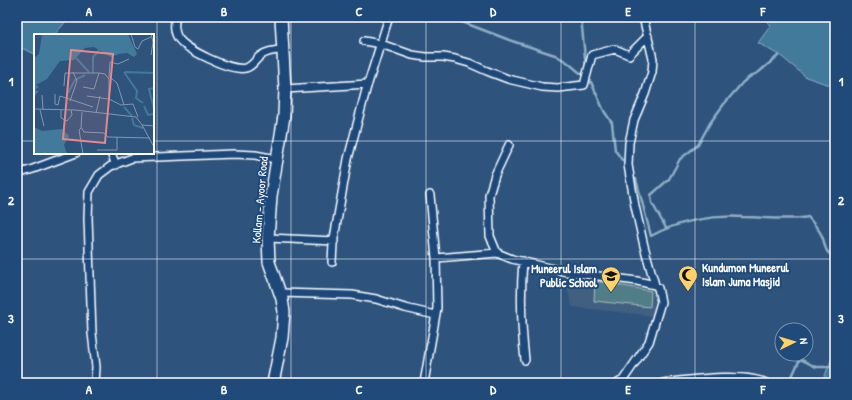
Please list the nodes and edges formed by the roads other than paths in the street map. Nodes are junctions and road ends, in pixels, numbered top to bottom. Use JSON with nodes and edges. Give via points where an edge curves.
{"nodes":[{"id":1,"x":176,"y":17,"type":"edge"},
{"id":2,"x":281,"y":17,"type":"edge"},
{"id":3,"x":389,"y":17,"type":"edge"},
{"id":4,"x":643,"y":17,"type":"edge"},
{"id":5,"x":648,"y":36,"type":"junction"},
{"id":6,"x":364,"y":41,"type":"dead end"},
{"id":7,"x":381,"y":44,"type":"junction"},
{"id":8,"x":283,"y":50,"type":"junction"},
{"id":9,"x":368,"y":84,"type":"junction"},
{"id":10,"x":286,"y":89,"type":"junction"},
{"id":11,"x":509,"y":145,"type":"dead end"},
{"id":12,"x":73,"y":154,"type":"edge"},
{"id":13,"x":111,"y":154,"type":"edge"},
{"id":14,"x":276,"y":159,"type":"junction"},
{"id":15,"x":116,"y":165,"type":"junction"},
{"id":16,"x":17,"y":174,"type":"edge"},
{"id":17,"x":430,"y":195,"type":"dead end"},
{"id":18,"x":268,"y":238,"type":"junction"},
{"id":19,"x":334,"y":241,"type":"junction"},
{"id":20,"x":497,"y":253,"type":"junction"},
{"id":21,"x":436,"y":258,"type":"junction"},
{"id":22,"x":523,"y":261,"type":"junction"},
{"id":23,"x":332,"y":262,"type":"dead end"},
{"id":24,"x":654,"y":285,"type":"junction"},
{"id":25,"x":280,"y":293,"type":"junction"},
{"id":26,"x":435,"y":315,"type":"junction"},
{"id":27,"x":525,"y":360,"type":"dead end"},
{"id":28,"x":621,"y":382,"type":"edge"},
{"id":29,"x":95,"y":383,"type":"edge"},
{"id":30,"x":273,"y":383,"type":"edge"},
{"id":31,"x":424,"y":383,"type":"edge"},
{"id":32,"x":663,"y":383,"type":"edge"},
{"id":33,"x":766,"y":383,"type":"edge"}],
"edges":[{"from":1,"to":8,"type":"street","via":[[174,25],[177,37],[186,46],[238,69],[253,64],[268,51]]},
{"from":2,"to":8,"type":"main road","name":"Kollam - Ayoor Road"},
{"from":3,"to":7,"type":"street"},
{"from":4,"to":5,"type":"street"},
{"from":5,"to":7,"type":"street","via":[[629,55],[615,49],[592,55],[584,85],[558,88],[524,84],[469,63],[443,57],[412,55]]},
{"from":5,"to":24,"type":"street","via":[[653,59],[652,72],[634,120],[628,165]]},
{"from":6,"to":7,"type":"street"},
{"from":7,"to":9,"type":"street"},
{"from":8,"to":10,"type":"main road","name":"Kollam - Ayoor Road"},
{"from":9,"to":10,"type":"street"},
{"from":9,"to":19,"type":"street","via":[[348,159]]},
{"from":10,"to":14,"type":"main road","name":"Kollam - Ayoor Road"},
{"from":11,"to":20,"type":"street","via":[[489,195],[490,236]]},
{"from":12,"to":16,"type":"street"},
{"from":13,"to":15,"type":"street"},
{"from":14,"to":15,"type":"street","via":[[234,154],[132,158]]},
{"from":14,"to":18,"type":"main road","name":"Kollam - Ayoor Road"},
{"from":15,"to":29,"type":"street","via":[[99,176],[89,192]]},
{"from":17,"to":21,"type":"street"},
{"from":18,"to":19,"type":"street"},
{"from":18,"to":25,"type":"main road","name":"Kollam - Ayoor Road","via":[[269,262]]},
{"from":19,"to":23,"type":"street"},
{"from":20,"to":21,"type":"street"},
{"from":20,"to":22,"type":"street"},
{"from":21,"to":26,"type":"street"},
{"from":22,"to":24,"type":"street","via":[[567,272]]},
{"from":22,"to":27,"type":"street","via":[[520,292]]},
{"from":24,"to":28,"type":"street","via":[[658,288],[661,302],[649,342]]},
{"from":25,"to":26,"type":"street","via":[[352,295]]},
{"from":25,"to":30,"type":"main road","name":"Kollam - Ayoor Road","via":[[284,326]]},
{"from":26,"to":31,"type":"street"},
{"from":32,"to":33,"type":"street","via":[[727,378]]}]}
